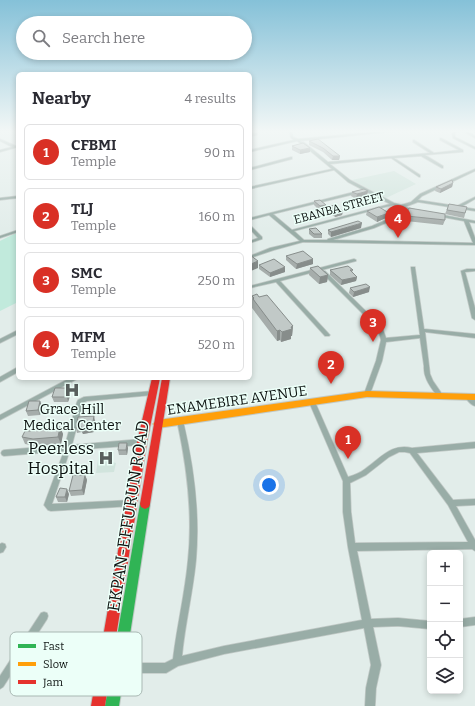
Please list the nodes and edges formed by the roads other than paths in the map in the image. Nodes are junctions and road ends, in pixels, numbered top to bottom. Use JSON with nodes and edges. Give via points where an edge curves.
{"nodes":[{"id":1,"x":267,"y":164,"type":"edge"},
{"id":2,"x":329,"y":164,"type":"edge"},
{"id":3,"x":401,"y":164,"type":"edge"},
{"id":4,"x":437,"y":164,"type":"edge"},
{"id":5,"x":442,"y":167,"type":"dead end"},
{"id":6,"x":252,"y":168,"type":"edge"},
{"id":7,"x":335,"y":169,"type":"junction"},
{"id":8,"x":475,"y":170,"type":"edge"},
{"id":9,"x":419,"y":176,"type":"dead end"},
{"id":10,"x":252,"y":188,"type":"edge"},
{"id":11,"x":365,"y":190,"type":"junction"},
{"id":12,"x":16,"y":197,"type":"edge"},
{"id":13,"x":475,"y":198,"type":"edge"},
{"id":14,"x":0,"y":199,"type":"edge"},
{"id":15,"x":412,"y":202,"type":"junction"},
{"id":16,"x":393,"y":204,"type":"junction"},
{"id":17,"x":400,"y":207,"type":"junction"},
{"id":18,"x":458,"y":207,"type":"junction"},
{"id":19,"x":406,"y":209,"type":"junction"},
{"id":20,"x":475,"y":210,"type":"edge"},
{"id":21,"x":421,"y":212,"type":"edge"},
{"id":22,"x":429,"y":213,"type":"edge"},
{"id":23,"x":270,"y":214,"type":"junction"},
{"id":24,"x":252,"y":218,"type":"edge"},
{"id":25,"x":466,"y":220,"type":"junction"},
{"id":26,"x":475,"y":222,"type":"edge"},
{"id":27,"x":252,"y":229,"type":"edge"},
{"id":28,"x":291,"y":231,"type":"junction"},
{"id":29,"x":16,"y":232,"type":"edge"},
{"id":30,"x":0,"y":237,"type":"edge"},
{"id":31,"x":252,"y":241,"type":"edge"},
{"id":32,"x":303,"y":242,"type":"junction"},
{"id":33,"x":322,"y":242,"type":"junction"},
{"id":34,"x":475,"y":243,"type":"edge"},
{"id":35,"x":252,"y":256,"type":"edge"},
{"id":36,"x":354,"y":260,"type":"dead end"},
{"id":37,"x":413,"y":268,"type":"dead end"},
{"id":38,"x":319,"y":269,"type":"junction"},
{"id":39,"x":475,"y":270,"type":"edge"},
{"id":40,"x":277,"y":280,"type":"junction"},
{"id":41,"x":467,"y":285,"type":"junction"},
{"id":42,"x":252,"y":286,"type":"edge"},
{"id":43,"x":475,"y":286,"type":"edge"},
{"id":44,"x":475,"y":318,"type":"edge"},
{"id":45,"x":16,"y":333,"type":"edge"},
{"id":46,"x":422,"y":333,"type":"junction"},
{"id":47,"x":327,"y":336,"type":"dead end"},
{"id":48,"x":475,"y":336,"type":"edge"},
{"id":49,"x":384,"y":340,"type":"junction"},
{"id":50,"x":0,"y":341,"type":"edge"},
{"id":51,"x":16,"y":370,"type":"edge"},
{"id":52,"x":0,"y":380,"type":"edge"},
{"id":53,"x":71,"y":380,"type":"edge"},
{"id":54,"x":156,"y":380,"type":"edge"},
{"id":55,"x":166,"y":380,"type":"edge"},
{"id":56,"x":153,"y":393,"type":"junction"},
{"id":57,"x":366,"y":394,"type":"junction"},
{"id":58,"x":441,"y":397,"type":"junction"},
{"id":59,"x":472,"y":397,"type":"edge"},
{"id":60,"x":312,"y":402,"type":"junction"},
{"id":61,"x":475,"y":404,"type":"edge"},
{"id":62,"x":0,"y":418,"type":"edge"},
{"id":63,"x":180,"y":421,"type":"junction"},
{"id":64,"x":158,"y":424,"type":"junction"},
{"id":65,"x":142,"y":442,"type":"junction"},
{"id":66,"x":475,"y":445,"type":"edge"},
{"id":67,"x":68,"y":448,"type":"junction"},
{"id":68,"x":412,"y":451,"type":"junction"},
{"id":69,"x":4,"y":453,"type":"dead end"},
{"id":70,"x":346,"y":481,"type":"junction"},
{"id":71,"x":475,"y":502,"type":"edge"},
{"id":72,"x":133,"y":503,"type":"junction"},
{"id":73,"x":451,"y":503,"type":"junction"},
{"id":74,"x":352,"y":546,"type":"junction"},
{"id":75,"x":474,"y":546,"type":"edge"},
{"id":76,"x":44,"y":616,"type":"dead end"},
{"id":77,"x":475,"y":621,"type":"edge"},
{"id":78,"x":463,"y":623,"type":"edge"},
{"id":79,"x":367,"y":624,"type":"junction"},
{"id":80,"x":427,"y":625,"type":"edge"},
{"id":81,"x":34,"y":632,"type":"edge"},
{"id":82,"x":111,"y":632,"type":"edge"},
{"id":83,"x":124,"y":632,"type":"edge"},
{"id":84,"x":177,"y":662,"type":"junction"},
{"id":85,"x":142,"y":668,"type":"edge"},
{"id":86,"x":10,"y":669,"type":"edge"},
{"id":87,"x":0,"y":684,"type":"edge"},
{"id":88,"x":100,"y":696,"type":"edge"},
{"id":89,"x":114,"y":696,"type":"edge"},
{"id":90,"x":98,"y":706,"type":"edge"},
{"id":91,"x":112,"y":706,"type":"edge"},
{"id":92,"x":370,"y":706,"type":"edge"}],
"edges":[{"from":1,"to":6,"type":"street"},
{"from":2,"to":7,"type":"street"},
{"from":3,"to":9,"type":"street"},
{"from":4,"to":5,"type":"street"},
{"from":7,"to":10,"type":"street"},
{"from":7,"to":11,"type":"street"},
{"from":8,"to":15,"type":"street","via":[[421,195]]},
{"from":11,"to":16,"type":"street"},
{"from":11,"to":23,"type":"street"},
{"from":12,"to":14,"type":"street"},
{"from":13,"to":18,"type":"street"},
{"from":15,"to":17,"type":"street"},
{"from":15,"to":18,"type":"street"},
{"from":16,"to":17,"type":"street"},
{"from":16,"to":28,"type":"street","name":"EBANBA STREET"},
{"from":17,"to":19,"type":"street"},
{"from":18,"to":20,"type":"street"},
{"from":19,"to":21,"type":"street"},
{"from":19,"to":33,"type":"street","via":[[404,214],[373,227]]},
{"from":22,"to":25,"type":"street"},
{"from":23,"to":24,"type":"street"},
{"from":23,"to":28,"type":"street"},
{"from":25,"to":26,"type":"street"},
{"from":25,"to":34,"type":"street"},
{"from":27,"to":31,"type":"street","via":[[261,238]]},
{"from":28,"to":32,"type":"street"},
{"from":29,"to":30,"type":"street"},
{"from":32,"to":33,"type":"street"},
{"from":32,"to":35,"type":"street"},
{"from":33,"to":34,"type":"street"},
{"from":36,"to":38,"type":"street"},
{"from":37,"to":46,"type":"street"},
{"from":38,"to":40,"type":"street"},
{"from":38,"to":49,"type":"street","via":[[380,328]]},
{"from":39,"to":41,"type":"street","via":[[463,271]]},
{"from":40,"to":42,"type":"street"},
{"from":40,"to":47,"type":"street"},
{"from":41,"to":43,"type":"street"},
{"from":41,"to":44,"type":"street"},
{"from":45,"to":50,"type":"street"},
{"from":46,"to":48,"type":"street"},
{"from":46,"to":49,"type":"street"},
{"from":46,"to":58,"type":"street","via":[[426,372]]},
{"from":49,"to":57,"type":"street"},
{"from":51,"to":52,"type":"street"},
{"from":53,"to":62,"type":"street"},
{"from":54,"to":56,"type":"main road"},
{"from":55,"to":64,"type":"main road","name":"EKPAN-EFFURUN ROAD"},
{"from":56,"to":65,"type":"main road"},
{"from":56,"to":67,"type":"street","via":[[82,400]]},
{"from":57,"to":58,"type":"main road","name":"ENAMEBIRE AVENUE"},
{"from":57,"to":60,"type":"main road","name":"ENAMEBIRE AVENUE"},
{"from":58,"to":59,"type":"main road","name":"ENAMEBIRE AVENUE"},
{"from":59,"to":61,"type":"street"},
{"from":60,"to":63,"type":"main road","name":"ENAMEBIRE AVENUE"},
{"from":60,"to":70,"type":"street"},
{"from":63,"to":64,"type":"main road","name":"ENAMEBIRE AVENUE"},
{"from":63,"to":84,"type":"street","via":[[191,473],[193,529],[192,558]]},
{"from":64,"to":83,"type":"main road","name":"EKPAN-EFFURUN ROAD"},
{"from":65,"to":67,"type":"street"},
{"from":65,"to":72,"type":"main road"},
{"from":66,"to":68,"type":"street"},
{"from":67,"to":69,"type":"street"},
{"from":67,"to":72,"type":"street","via":[[49,501],[48,505],[51,508]]},
{"from":68,"to":70,"type":"street","via":[[405,448],[396,450],[367,472]]},
{"from":68,"to":73,"type":"street"},
{"from":70,"to":74,"type":"street"},
{"from":71,"to":73,"type":"street"},
{"from":72,"to":82,"type":"main road"},
{"from":73,"to":75,"type":"street"},
{"from":74,"to":75,"type":"street"},
{"from":74,"to":79,"type":"street"},
{"from":76,"to":81,"type":"street"},
{"from":77,"to":78,"type":"street"},
{"from":79,"to":80,"type":"street","via":[[398,622]]},
{"from":79,"to":84,"type":"street","via":[[224,650]]},
{"from":79,"to":92,"type":"street","via":[[376,665]]},
{"from":84,"to":85,"type":"street","via":[[166,668]]},
{"from":86,"to":87,"type":"street"},
{"from":88,"to":90,"type":"main road"},
{"from":89,"to":91,"type":"main road","name":"EKPAN-EFFURUN ROAD"}]}
